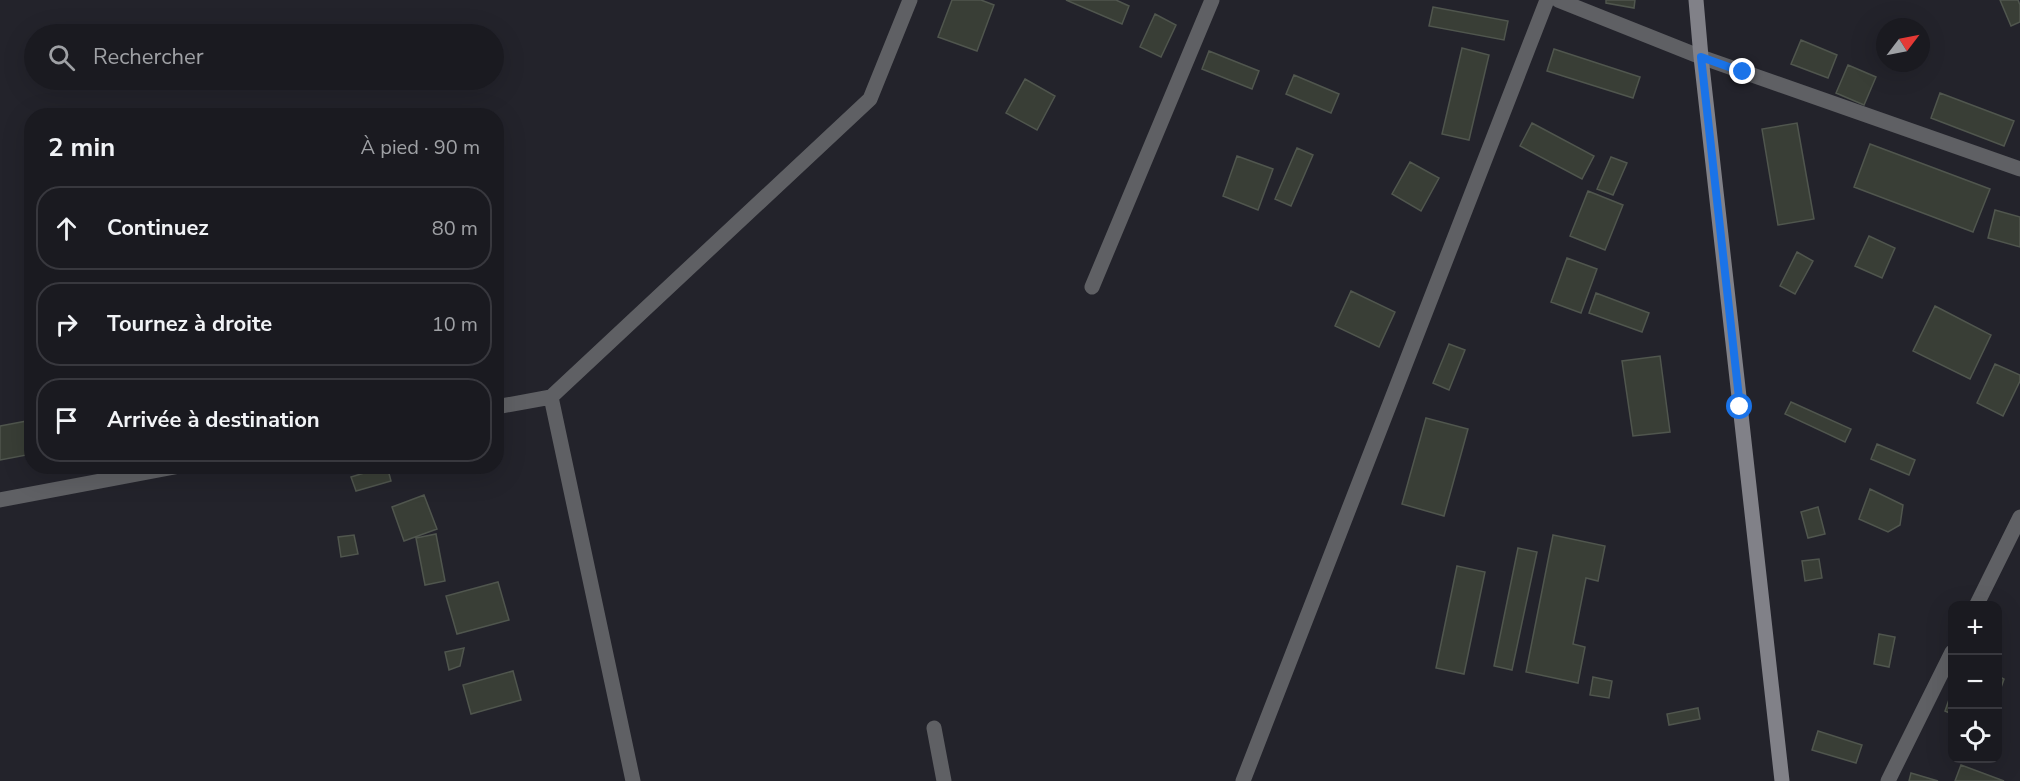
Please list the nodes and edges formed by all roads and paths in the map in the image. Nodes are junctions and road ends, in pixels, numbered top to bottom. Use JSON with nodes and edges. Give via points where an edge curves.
{"nodes":[{"id":1,"x":910,"y":0,"type":"edge"},
{"id":2,"x":1212,"y":0,"type":"edge"},
{"id":3,"x":1547,"y":0,"type":"edge"},
{"id":4,"x":1558,"y":0,"type":"edge"},
{"id":5,"x":1696,"y":0,"type":"edge"},
{"id":6,"x":1701,"y":57,"type":"junction"},
{"id":7,"x":2020,"y":169,"type":"edge"},
{"id":8,"x":1092,"y":287,"type":"dead end"},
{"id":9,"x":551,"y":397,"type":"junction"},
{"id":10,"x":504,"y":406,"type":"edge"},
{"id":11,"x":138,"y":474,"type":"edge"},
{"id":12,"x":0,"y":500,"type":"edge"},
{"id":13,"x":2020,"y":517,"type":"edge"},
{"id":14,"x":1978,"y":601,"type":"edge"},
{"id":15,"x":1951,"y":655,"type":"edge"},
{"id":16,"x":934,"y":728,"type":"dead end"},
{"id":17,"x":633,"y":781,"type":"edge"},
{"id":18,"x":944,"y":781,"type":"edge"},
{"id":19,"x":1243,"y":781,"type":"edge"},
{"id":20,"x":1782,"y":781,"type":"edge"},
{"id":21,"x":1888,"y":781,"type":"edge"}],
"edges":[{"from":1,"to":9,"type":"street","via":[[870,99]]},
{"from":2,"to":8,"type":"street"},
{"from":3,"to":19,"type":"street"},
{"from":4,"to":6,"type":"street"},
{"from":5,"to":6,"type":"main road"},
{"from":6,"to":7,"type":"street"},
{"from":6,"to":20,"type":"main road"},
{"from":9,"to":10,"type":"street"},
{"from":9,"to":17,"type":"street"},
{"from":11,"to":12,"type":"street"},
{"from":13,"to":14,"type":"street"},
{"from":15,"to":21,"type":"street"},
{"from":16,"to":18,"type":"street"}]}
